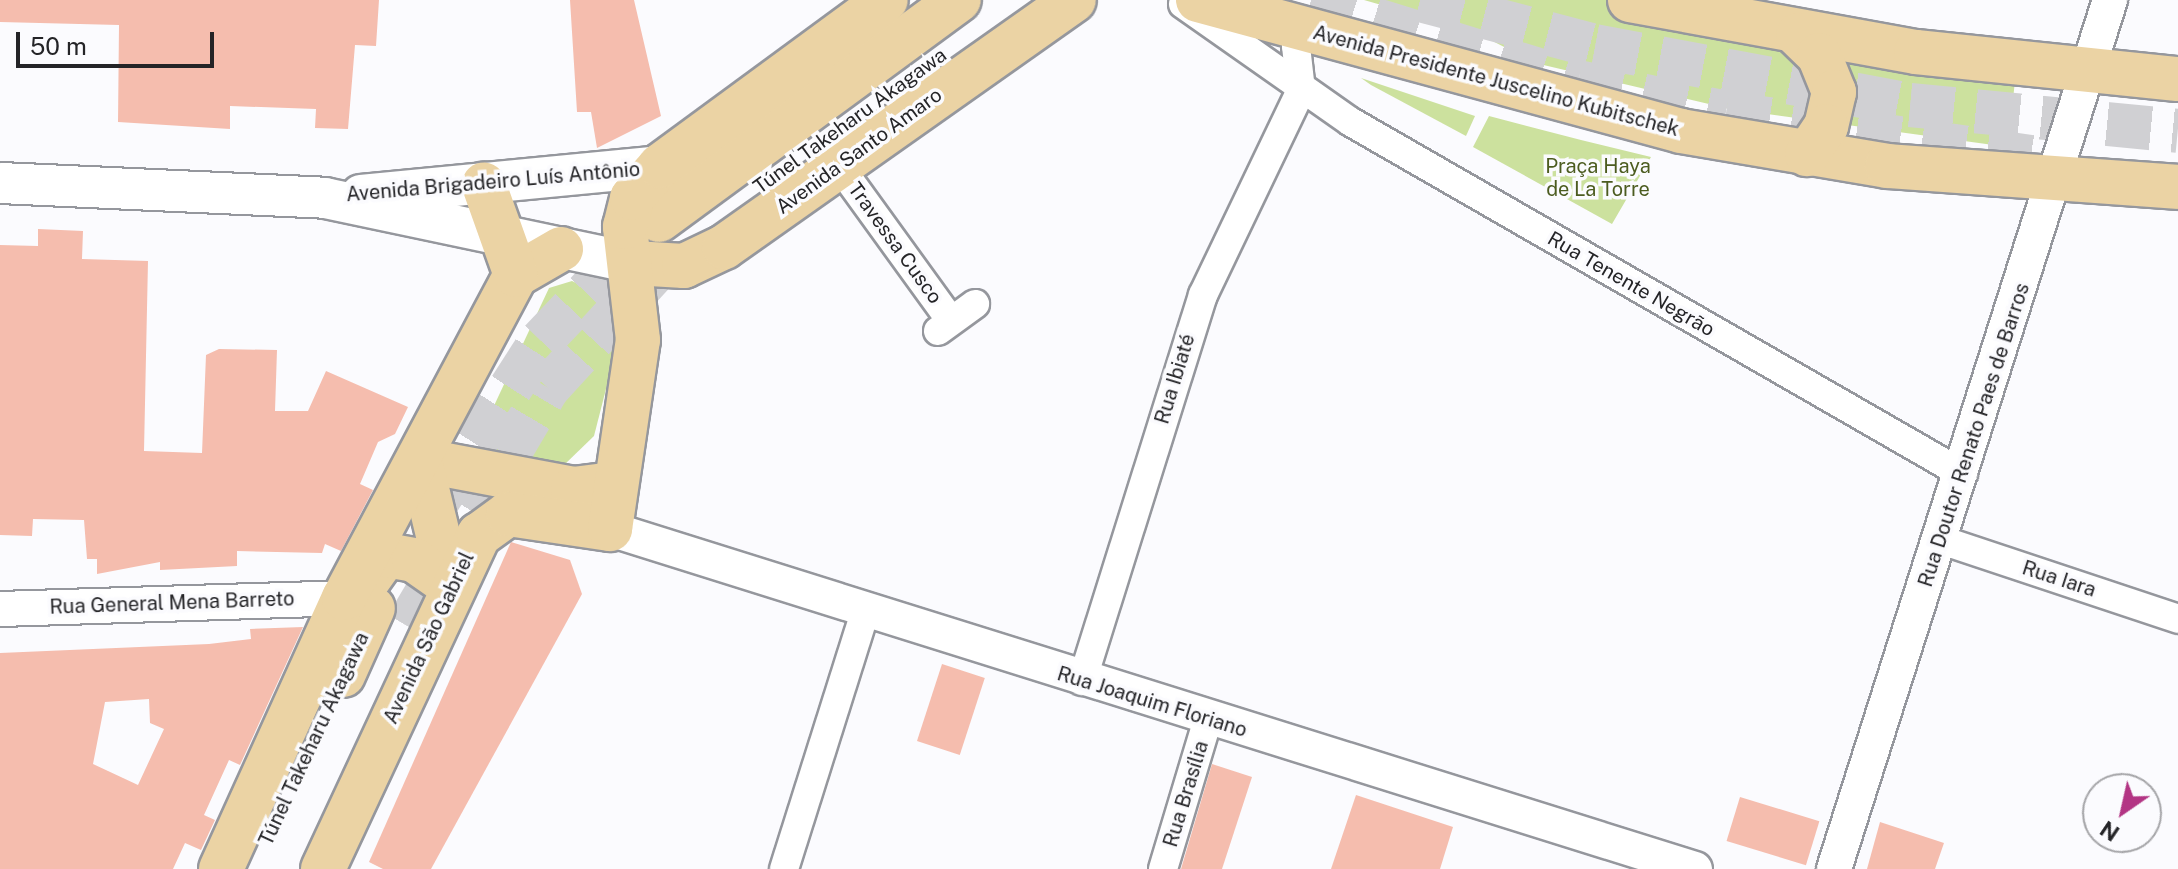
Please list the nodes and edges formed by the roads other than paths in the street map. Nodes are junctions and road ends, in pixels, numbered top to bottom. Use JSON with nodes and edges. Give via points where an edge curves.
{"nodes":[{"id":1,"x":886,"y":0,"type":"edge"},
{"id":2,"x":959,"y":0,"type":"edge"},
{"id":3,"x":1017,"y":0,"type":"edge"},
{"id":4,"x":1074,"y":0,"type":"edge"},
{"id":5,"x":1178,"y":0,"type":"edge"},
{"id":6,"x":1198,"y":0,"type":"edge"},
{"id":7,"x":1630,"y":0,"type":"edge"},
{"id":8,"x":2110,"y":0,"type":"edge"},
{"id":9,"x":1312,"y":31,"type":"junction"},
{"id":10,"x":1798,"y":35,"type":"junction"},
{"id":11,"x":2089,"y":71,"type":"junction"},
{"id":12,"x":2178,"y":79,"type":"edge"},
{"id":13,"x":1301,"y":90,"type":"junction"},
{"id":14,"x":1807,"y":154,"type":"junction"},
{"id":15,"x":660,"y":166,"type":"junction"},
{"id":16,"x":839,"y":166,"type":"junction"},
{"id":17,"x":0,"y":183,"type":"edge"},
{"id":18,"x":2054,"y":183,"type":"junction"},
{"id":19,"x":484,"y":185,"type":"junction"},
{"id":20,"x":2178,"y":187,"type":"edge"},
{"id":21,"x":325,"y":198,"type":"junction"},
{"id":22,"x":561,"y":249,"type":"joint"},
{"id":23,"x":511,"y":256,"type":"junction"},
{"id":24,"x":633,"y":263,"type":"junction"},
{"id":25,"x":975,"y":304,"type":"dead end"},
{"id":26,"x":420,"y":460,"type":"junction"},
{"id":27,"x":1963,"y":474,"type":"junction"},
{"id":28,"x":611,"y":484,"type":"junction"},
{"id":29,"x":610,"y":529,"type":"junction"},
{"id":30,"x":1941,"y":540,"type":"junction"},
{"id":31,"x":450,"y":585,"type":"junction"},
{"id":32,"x":0,"y":609,"type":"edge"},
{"id":33,"x":375,"y":611,"type":"junction"},
{"id":34,"x":865,"y":612,"type":"junction"},
{"id":35,"x":2178,"y":619,"type":"edge"},
{"id":36,"x":1082,"y":681,"type":"junction"},
{"id":37,"x":1208,"y":719,"type":"junction"},
{"id":38,"x":221,"y":869,"type":"edge"},
{"id":39,"x":254,"y":869,"type":"edge"},
{"id":40,"x":292,"y":869,"type":"edge"},
{"id":41,"x":323,"y":869,"type":"edge"},
{"id":42,"x":784,"y":869,"type":"edge"},
{"id":43,"x":1163,"y":869,"type":"edge"},
{"id":44,"x":1695,"y":869,"type":"edge"},
{"id":45,"x":1834,"y":869,"type":"edge"}],
"edges":[{"from":1,"to":15,"type":"main road"},
{"from":2,"to":3,"type":"main road","name":"Túnel Takeharu Akagawa","via":[[670,231]]},
{"from":4,"to":16,"type":"main road","name":"Avenida Santo Amaro"},
{"from":5,"to":13,"type":"street","name":"Rua Tenente Negrão"},
{"from":6,"to":9,"type":"main road","name":"Avenida Presidente Juscelino Kubitschek"},
{"from":7,"to":10,"type":"main road"},
{"from":8,"to":11,"type":"street","name":"Rua Doutor Renato Paes de Barros"},
{"from":9,"to":13,"type":"street","via":[[1296,46]]},
{"from":9,"to":14,"type":"main road","name":"Avenida Presidente Juscelino Kubitschek","via":[[1593,110]]},
{"from":10,"to":11,"type":"main road"},
{"from":10,"to":14,"type":"main road","via":[[1819,55],[1834,92],[1826,126]]},
{"from":11,"to":12,"type":"main road"},
{"from":11,"to":18,"type":"street","name":"Rua Doutor Renato Paes de Barros"},
{"from":13,"to":27,"type":"street","name":"Rua Tenente Negrão"},
{"from":13,"to":36,"type":"street","name":"Rua Ibiaté","via":[[1203,295]]},
{"from":14,"to":18,"type":"main road","name":"Avenida Presidente Juscelino Kubitschek"},
{"from":15,"to":19,"type":"main road","name":"Avenida Brigadeiro Luís Antônio"},
{"from":15,"to":24,"type":"main road","via":[[627,214]]},
{"from":16,"to":24,"type":"main road","name":"Avenida Santo Amaro","via":[[701,261]]},
{"from":16,"to":25,"type":"street","name":"Travessa Cusco","via":[[944,326]]},
{"from":17,"to":21,"type":"main road","name":"Avenida Brigadeiro Luís Antônio"},
{"from":18,"to":20,"type":"main road","name":"Avenida Presidente Juscelino Kubitschek"},
{"from":18,"to":27,"type":"street","name":"Rua Doutor Renato Paes de Barros"},
{"from":19,"to":21,"type":"main road","name":"Avenida Brigadeiro Luís Antônio"},
{"from":19,"to":23,"type":"main road"},
{"from":21,"to":23,"type":"main road","name":"Avenida Brigadeiro Luís Antônio"},
{"from":22,"to":23,"type":"main road"},
{"from":22,"to":24,"type":"main road"},
{"from":23,"to":26,"type":"main road"},
{"from":24,"to":28,"type":"main road","via":[[638,340]]},
{"from":26,"to":28,"type":"main road","via":[[573,489]]},
{"from":26,"to":31,"type":"main road"},
{"from":26,"to":33,"type":"main road"},
{"from":27,"to":30,"type":"street","name":"Rua Doutor Renato Paes de Barros"},
{"from":28,"to":29,"type":"main road"},
{"from":29,"to":31,"type":"main road","name":"Avenida São Gabriel","via":[[508,514],[479,535]]},
{"from":29,"to":34,"type":"street","name":"Rua Joaquim Floriano"},
{"from":30,"to":35,"type":"street","name":"Rua Iara"},
{"from":30,"to":45,"type":"street","name":"Rua Doutor Renato Paes de Barros"},
{"from":31,"to":33,"type":"main road","via":[[414,560],[386,555],[363,589]]},
{"from":31,"to":41,"type":"main road","name":"Avenida São Gabriel"},
{"from":32,"to":33,"type":"street","name":"Rua General Mena Barreto"},
{"from":33,"to":38,"type":"main road"},
{"from":33,"to":39,"type":"main road","name":"Túnel Takeharu Akagawa"},
{"from":33,"to":40,"type":"main road","name":"Túnel Takeharu Akagawa"},
{"from":34,"to":36,"type":"street","name":"Rua Joaquim Floriano"},
{"from":34,"to":42,"type":"street"},
{"from":36,"to":37,"type":"street","name":"Rua Joaquim Floriano"},
{"from":37,"to":43,"type":"street","name":"Rua Brasília"},
{"from":37,"to":44,"type":"street","name":"Rua Joaquim Floriano"}]}
